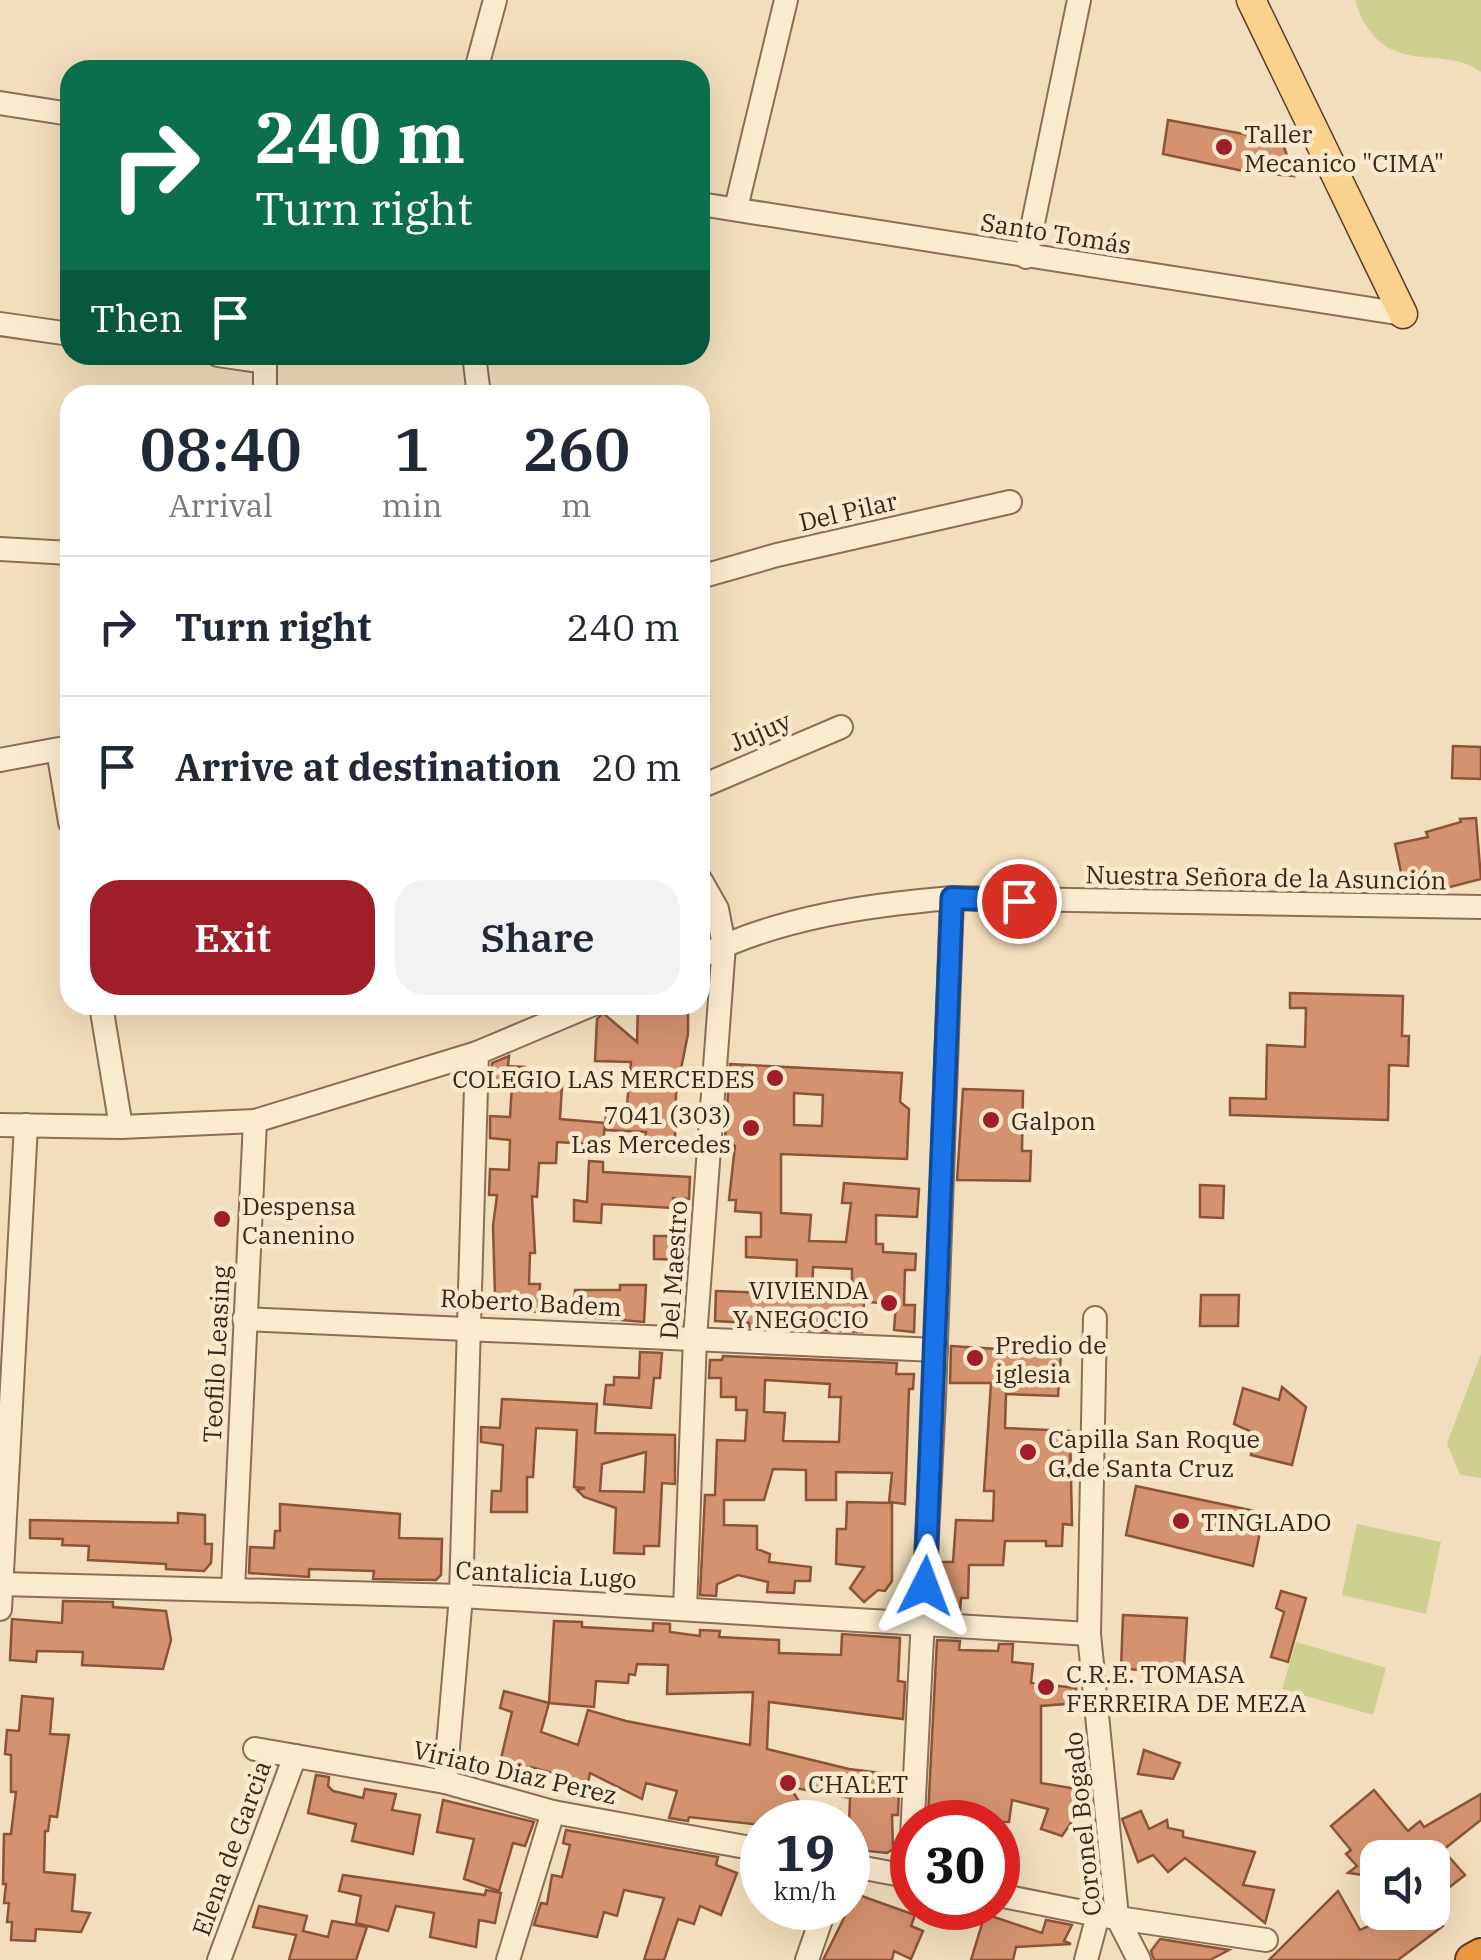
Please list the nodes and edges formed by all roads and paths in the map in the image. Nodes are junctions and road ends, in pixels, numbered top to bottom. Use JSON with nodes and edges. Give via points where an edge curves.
{"nodes":[{"id":1,"x":496,"y":0,"type":"edge"},
{"id":2,"x":786,"y":0,"type":"edge"},
{"id":3,"x":1080,"y":0,"type":"edge"},
{"id":4,"x":1251,"y":0,"type":"edge"},
{"id":5,"x":479,"y":60,"type":"edge"},
{"id":6,"x":0,"y":103,"type":"edge"},
{"id":7,"x":60,"y":112,"type":"edge"},
{"id":8,"x":710,"y":205,"type":"edge"},
{"id":9,"x":736,"y":208,"type":"junction"},
{"id":10,"x":1026,"y":257,"type":"junction"},
{"id":11,"x":1403,"y":314,"type":"joint"},
{"id":12,"x":0,"y":324,"type":"edge"},
{"id":13,"x":60,"y":333,"type":"edge"},
{"id":14,"x":1010,"y":502,"type":"dead end"},
{"id":15,"x":0,"y":549,"type":"edge"},
{"id":16,"x":60,"y":553,"type":"edge"},
{"id":17,"x":710,"y":574,"type":"edge"},
{"id":18,"x":841,"y":727,"type":"dead end"},
{"id":19,"x":60,"y":749,"type":"edge"},
{"id":20,"x":0,"y":760,"type":"edge"},
{"id":21,"x":710,"y":782,"type":"edge"},
{"id":22,"x":710,"y":897,"type":"edge"},
{"id":23,"x":952,"y":898,"type":"junction"},
{"id":24,"x":1481,"y":907,"type":"edge"},
{"id":25,"x":724,"y":945,"type":"junction"},
{"id":26,"x":710,"y":953,"type":"edge"},
{"id":27,"x":103,"y":1015,"type":"edge"},
{"id":28,"x":566,"y":1015,"type":"edge"},
{"id":29,"x":477,"y":1053,"type":"junction"},
{"id":30,"x":255,"y":1121,"type":"junction"},
{"id":31,"x":26,"y":1125,"type":"junction"},
{"id":32,"x":0,"y":1126,"type":"edge"},
{"id":33,"x":122,"y":1126,"type":"junction"},
{"id":34,"x":244,"y":1318,"type":"junction"},
{"id":35,"x":1096,"y":1318,"type":"dead end"},
{"id":36,"x":469,"y":1326,"type":"junction"},
{"id":37,"x":696,"y":1338,"type":"junction"},
{"id":38,"x":936,"y":1350,"type":"junction"},
{"id":39,"x":0,"y":1584,"type":"edge"},
{"id":40,"x":233,"y":1589,"type":"junction"},
{"id":41,"x":461,"y":1596,"type":"junction"},
{"id":42,"x":0,"y":1609,"type":"edge"},
{"id":43,"x":685,"y":1610,"type":"junction"},
{"id":44,"x":923,"y":1624,"type":"junction"},
{"id":45,"x":1089,"y":1634,"type":"junction"},
{"id":46,"x":255,"y":1749,"type":"dead end"},
{"id":47,"x":295,"y":1756,"type":"junction"},
{"id":48,"x":445,"y":1782,"type":"junction"},
{"id":49,"x":915,"y":1800,"type":"edge"},
{"id":50,"x":554,"y":1812,"type":"junction"},
{"id":51,"x":740,"y":1846,"type":"edge"},
{"id":52,"x":1020,"y":1898,"type":"edge"},
{"id":53,"x":1108,"y":1916,"type":"junction"},
{"id":54,"x":817,"y":1930,"type":"edge"},
{"id":55,"x":1266,"y":1940,"type":"dead end"},
{"id":56,"x":1481,"y":1955,"type":"edge"},
{"id":57,"x":219,"y":1960,"type":"edge"},
{"id":58,"x":508,"y":1960,"type":"edge"},
{"id":59,"x":806,"y":1960,"type":"edge"},
{"id":60,"x":1086,"y":1960,"type":"edge"},
{"id":61,"x":1139,"y":1960,"type":"edge"},
{"id":62,"x":1472,"y":1960,"type":"edge"}],
"edges":[{"from":1,"to":5,"type":"street"},
{"from":2,"to":9,"type":"street"},
{"from":3,"to":10,"type":"street"},
{"from":4,"to":11,"type":"main road"},
{"from":6,"to":7,"type":"street"},
{"from":8,"to":9,"type":"street","name":"Santo Tomás"},
{"from":9,"to":10,"type":"street","name":"Santo Tomás"},
{"from":10,"to":11,"type":"street","name":"Santo Tomás"},
{"from":12,"to":13,"type":"street"},
{"from":14,"to":17,"type":"street","name":"Del Pilar"},
{"from":15,"to":16,"type":"street"},
{"from":18,"to":21,"type":"street","name":"Jujuy"},
{"from":19,"to":20,"type":"street"},
{"from":22,"to":25,"type":"street","name":"Del Maestro"},
{"from":23,"to":24,"type":"street","name":"Nuestra Señora de la Asunción"},
{"from":23,"to":25,"type":"street","name":"Nuestra Señora de la Asunción","via":[[865,905]]},
{"from":23,"to":38,"type":"street"},
{"from":25,"to":26,"type":"street","name":"Nuestra Señora de la Asunción"},
{"from":25,"to":37,"type":"street","name":"Del Maestro"},
{"from":27,"to":33,"type":"street"},
{"from":28,"to":29,"type":"street"},
{"from":29,"to":30,"type":"street"},
{"from":29,"to":36,"type":"street"},
{"from":30,"to":33,"type":"street"},
{"from":30,"to":34,"type":"street","name":"Teofilo Leasing"},
{"from":31,"to":32,"type":"street"},
{"from":31,"to":33,"type":"street"},
{"from":31,"to":39,"type":"street"},
{"from":34,"to":36,"type":"street","name":"Roberto Badem"},
{"from":34,"to":40,"type":"street","name":"Teofilo Leasing"},
{"from":35,"to":45,"type":"street","name":"Coronel Bogado"},
{"from":36,"to":37,"type":"street","name":"Roberto Badem"},
{"from":36,"to":41,"type":"street"},
{"from":37,"to":38,"type":"street","name":"Roberto Badem"},
{"from":37,"to":43,"type":"street","name":"Del Maestro"},
{"from":38,"to":44,"type":"street"},
{"from":39,"to":40,"type":"street","name":"Cantalicia Lugo"},
{"from":39,"to":42,"type":"street"},
{"from":40,"to":41,"type":"street","name":"Cantalicia Lugo"},
{"from":41,"to":43,"type":"street","name":"Cantalicia Lugo"},
{"from":41,"to":48,"type":"street"},
{"from":43,"to":44,"type":"street","name":"Cantalicia Lugo"},
{"from":44,"to":45,"type":"street","name":"Cantalicia Lugo"},
{"from":44,"to":49,"type":"street"},
{"from":45,"to":53,"type":"street","name":"Coronel Bogado"},
{"from":46,"to":47,"type":"street","name":"Viriato Diaz Perez"},
{"from":47,"to":48,"type":"street","name":"Viriato Diaz Perez"},
{"from":47,"to":57,"type":"street","name":"Elena de Garcia"},
{"from":48,"to":50,"type":"street","name":"Viriato Diaz Perez"},
{"from":50,"to":51,"type":"street","name":"Viriato Diaz Perez"},
{"from":50,"to":58,"type":"street"},
{"from":52,"to":53,"type":"street"},
{"from":53,"to":55,"type":"street"},
{"from":53,"to":60,"type":"street"},
{"from":53,"to":61,"type":"street","name":"Coronel Bogado"},
{"from":54,"to":59,"type":"street"},
{"from":56,"to":62,"type":"highway"}]}
